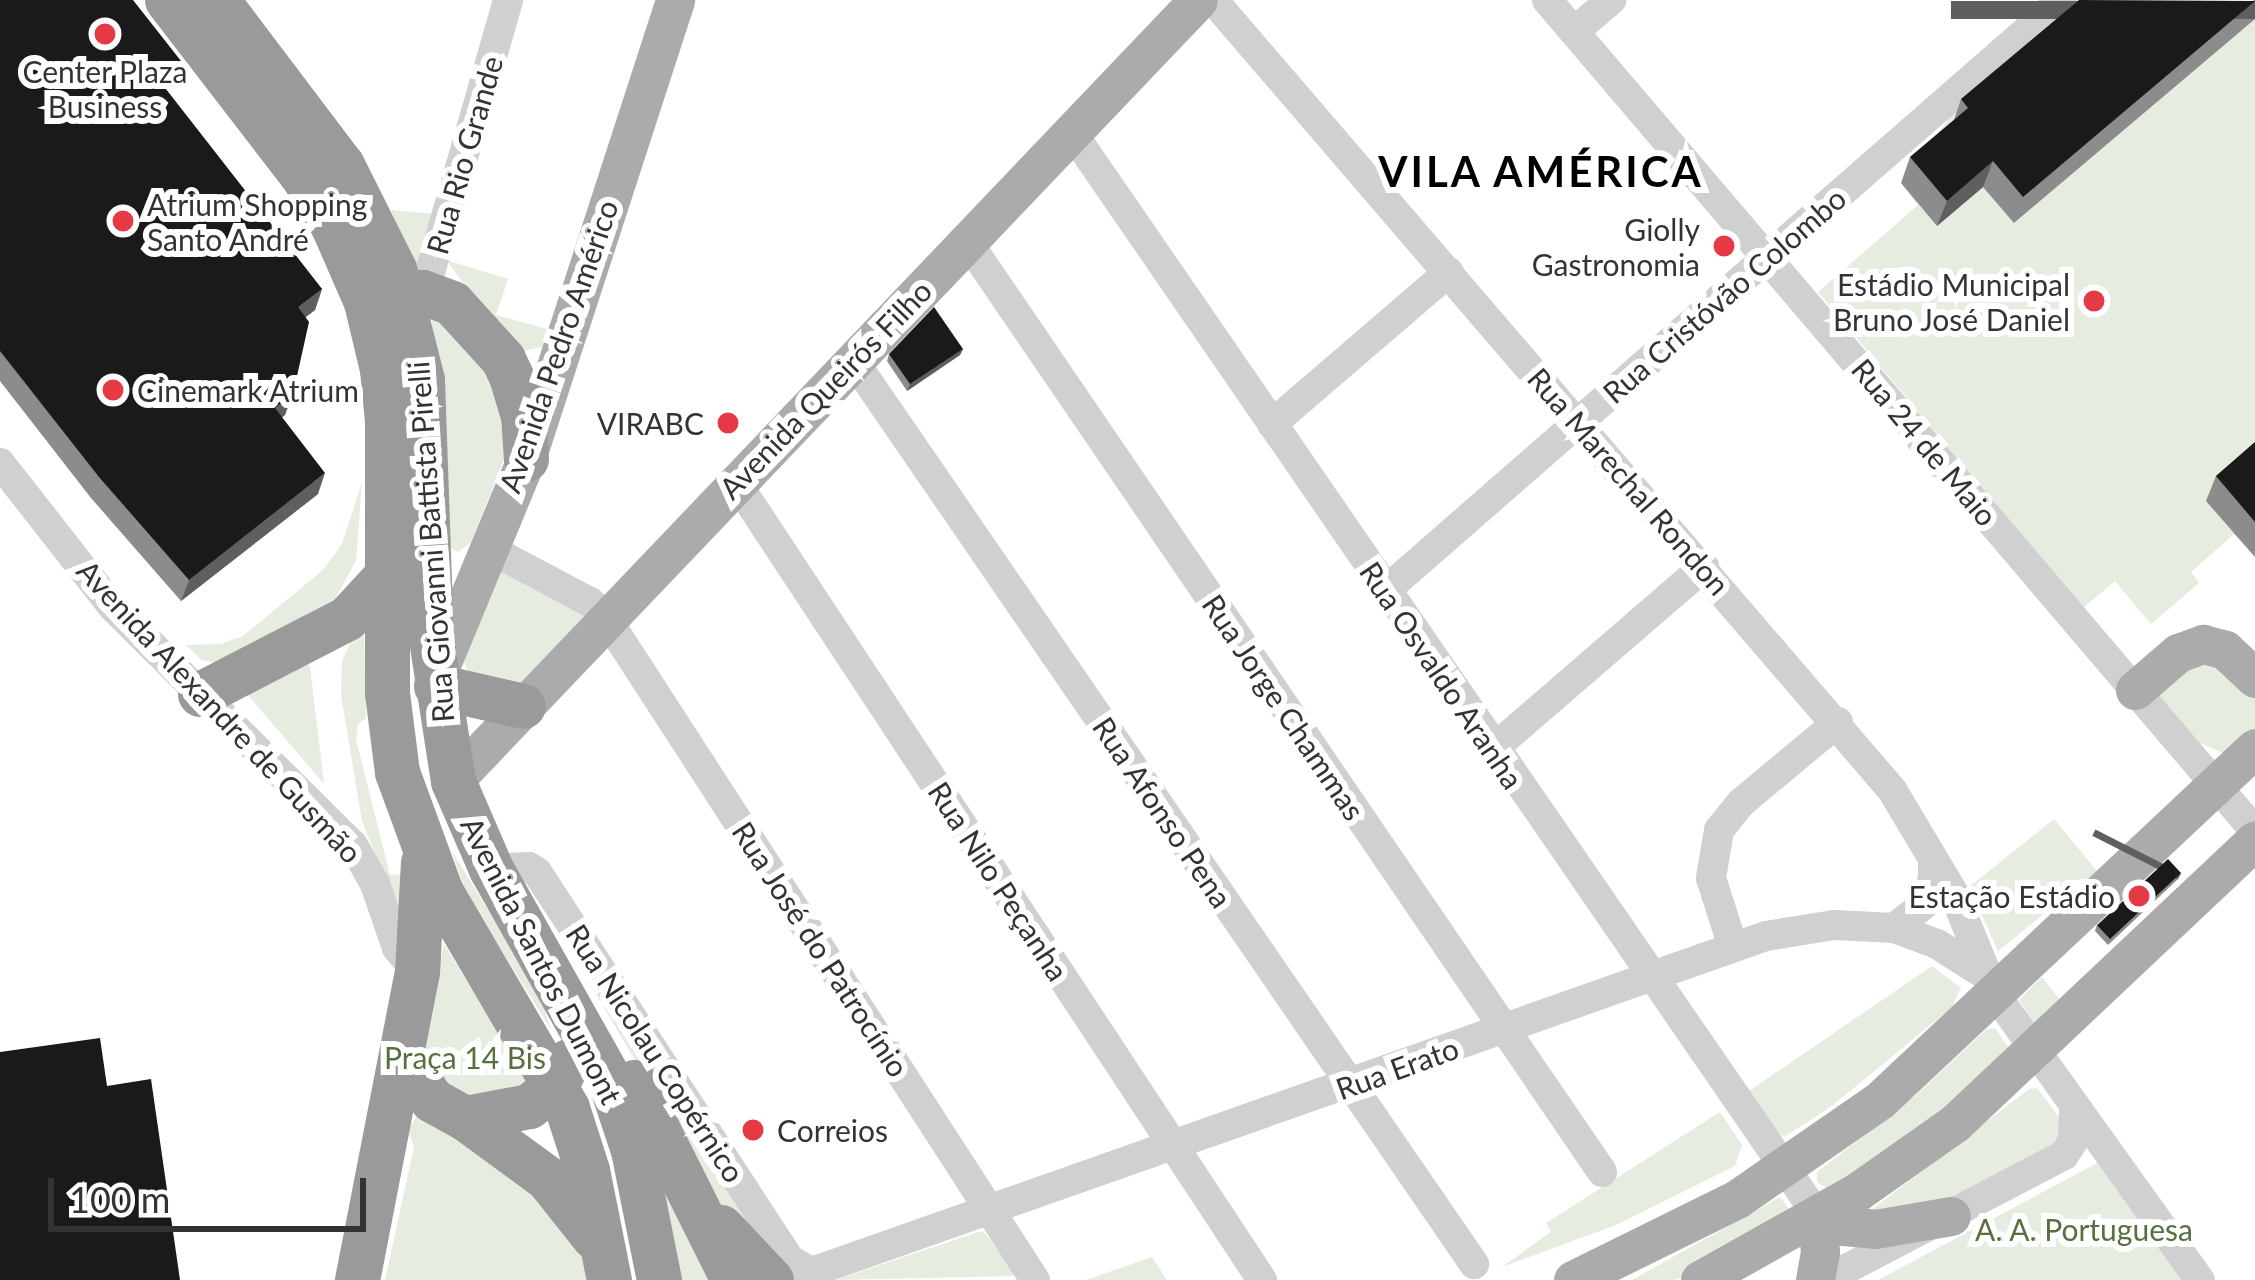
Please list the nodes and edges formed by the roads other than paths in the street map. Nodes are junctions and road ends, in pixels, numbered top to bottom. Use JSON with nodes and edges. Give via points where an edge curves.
{"nodes":[{"id":1,"x":167,"y":0,"type":"edge"},
{"id":2,"x":217,"y":0,"type":"edge"},
{"id":3,"x":508,"y":0,"type":"edge"},
{"id":4,"x":1198,"y":0,"type":"edge"},
{"id":5,"x":1213,"y":0,"type":"edge"},
{"id":6,"x":1547,"y":0,"type":"edge"},
{"id":7,"x":1611,"y":0,"type":"edge"},
{"id":8,"x":2062,"y":0,"type":"edge"},
{"id":9,"x":679,"y":3,"type":"edge"},
{"id":10,"x":1575,"y":32,"type":"junction"},
{"id":11,"x":1071,"y":131,"type":"junction"},
{"id":12,"x":967,"y":241,"type":"junction"},
{"id":13,"x":1768,"y":257,"type":"junction"},
{"id":14,"x":1449,"y":272,"type":"junction"},
{"id":15,"x":388,"y":312,"type":"junction"},
{"id":16,"x":565,"y":338,"type":"junction"},
{"id":17,"x":502,"y":358,"type":"junction"},
{"id":18,"x":853,"y":360,"type":"junction"},
{"id":19,"x":1579,"y":422,"type":"junction"},
{"id":20,"x":1272,"y":424,"type":"junction"},
{"id":21,"x":526,"y":459,"type":"junction"},
{"id":22,"x":0,"y":463,"type":"edge"},
{"id":23,"x":736,"y":482,"type":"junction"},
{"id":24,"x":486,"y":547,"type":"junction"},
{"id":25,"x":1704,"y":567,"type":"junction"},
{"id":26,"x":386,"y":576,"type":"junction"},
{"id":27,"x":1385,"y":591,"type":"junction"},
{"id":28,"x":606,"y":618,"type":"junction"},
{"id":29,"x":2255,"y":678,"type":"edge"},
{"id":30,"x":435,"y":683,"type":"junction"},
{"id":31,"x":2135,"y":690,"type":"junction"},
{"id":32,"x":200,"y":694,"type":"junction"},
{"id":33,"x":523,"y":706,"type":"junction"},
{"id":34,"x":1838,"y":722,"type":"junction"},
{"id":35,"x":2255,"y":748,"type":"edge"},
{"id":36,"x":1493,"y":749,"type":"junction"},
{"id":37,"x":453,"y":781,"type":"junction"},
{"id":38,"x":2221,"y":791,"type":"junction"},
{"id":39,"x":2253,"y":832,"type":"edge"},
{"id":40,"x":423,"y":850,"type":"junction"},
{"id":41,"x":1933,"y":859,"type":"junction"},
{"id":42,"x":491,"y":869,"type":"junction"},
{"id":43,"x":1894,"y":928,"type":"junction"},
{"id":44,"x":1733,"y":947,"type":"junction"},
{"id":45,"x":417,"y":972,"type":"junction"},
{"id":46,"x":1649,"y":978,"type":"junction"},
{"id":47,"x":1991,"y":986,"type":"junction"},
{"id":48,"x":575,"y":1011,"type":"junction"},
{"id":49,"x":1503,"y":1030,"type":"junction"},
{"id":50,"x":2034,"y":1051,"type":"junction"},
{"id":51,"x":402,"y":1056,"type":"junction"},
{"id":52,"x":1350,"y":1084,"type":"junction"},
{"id":53,"x":556,"y":1085,"type":"junction"},
{"id":54,"x":2074,"y":1107,"type":"junction"},
{"id":55,"x":465,"y":1118,"type":"junction"},
{"id":56,"x":1174,"y":1147,"type":"junction"},
{"id":57,"x":1786,"y":1170,"type":"junction"},
{"id":58,"x":1602,"y":1172,"type":"dead end"},
{"id":59,"x":694,"y":1198,"type":"junction"},
{"id":60,"x":993,"y":1212,"type":"junction"},
{"id":61,"x":1817,"y":1215,"type":"junction"},
{"id":62,"x":1951,"y":1216,"type":"junction"},
{"id":63,"x":1474,"y":1264,"type":"dead end"},
{"id":64,"x":606,"y":1266,"type":"edge"},
{"id":65,"x":787,"y":1275,"type":"edge"},
{"id":66,"x":358,"y":1280,"type":"edge"},
{"id":67,"x":659,"y":1280,"type":"edge"},
{"id":68,"x":733,"y":1280,"type":"edge"},
{"id":69,"x":1035,"y":1280,"type":"edge"},
{"id":70,"x":1262,"y":1280,"type":"edge"},
{"id":71,"x":1573,"y":1280,"type":"edge"},
{"id":72,"x":1700,"y":1280,"type":"edge"},
{"id":73,"x":1815,"y":1280,"type":"edge"},
{"id":74,"x":1825,"y":1280,"type":"edge"},
{"id":75,"x":2200,"y":1280,"type":"edge"}],
"edges":[{"from":1,"to":15,"type":"highway","name":"Rua Giovanni Battista Pirelli","via":[[312,191]]},
{"from":2,"to":15,"type":"highway","name":"Rua Giovanni Battista Pirelli","via":[[359,191]]},
{"from":3,"to":15,"type":"street","name":"Rua Rio Grande","via":[[431,269]]},
{"from":4,"to":11,"type":"main road","name":"Avenida Queirós Filho"},
{"from":5,"to":14,"type":"street","name":"Rua Marechal Rondon"},
{"from":6,"to":10,"type":"street","name":"Rua 24 de Maio"},
{"from":7,"to":10,"type":"street"},
{"from":8,"to":13,"type":"street","name":"Rua Cristóvão Colombo"},
{"from":9,"to":16,"type":"main road","name":"Avenida Pedro Américo"},
{"from":10,"to":13,"type":"street","name":"Rua 24 de Maio"},
{"from":11,"to":12,"type":"main road","name":"Avenida Queirós Filho"},
{"from":11,"to":20,"type":"street","name":"Rua Osvaldo Aranha"},
{"from":12,"to":18,"type":"main road","name":"Avenida Queirós Filho"},
{"from":12,"to":49,"type":"street","name":"Rua Jorge Chammas"},
{"from":13,"to":19,"type":"street","name":"Rua Cristóvão Colombo"},
{"from":13,"to":31,"type":"street","name":"Rua 24 de Maio"},
{"from":14,"to":19,"type":"street","name":"Rua Marechal Rondon"},
{"from":14,"to":20,"type":"street"},
{"from":15,"to":17,"type":"highway","via":[[422,292],[443,295]]},
{"from":15,"to":26,"type":"highway","name":"Rua Giovanni Battista Pirelli"},
{"from":15,"to":30,"type":"highway","name":"Rua Giovanni Battista Pirelli","via":[[426,413]]},
{"from":16,"to":17,"type":"main road","via":[[532,362]]},
{"from":16,"to":21,"type":"main road","name":"Avenida Pedro Américo"},
{"from":17,"to":21,"type":"highway","via":[[523,416]]},
{"from":18,"to":23,"type":"main road","name":"Avenida Queirós Filho"},
{"from":18,"to":52,"type":"street","name":"Rua Afonso Pena"},
{"from":19,"to":25,"type":"street","name":"Rua Marechal Rondon"},
{"from":19,"to":27,"type":"street","name":"Rua Cristóvão Colombo"},
{"from":20,"to":27,"type":"street","name":"Rua Osvaldo Aranha"},
{"from":21,"to":24,"type":"main road","name":"Avenida Pedro Américo"},
{"from":22,"to":32,"type":"street","name":"Avenida Alexandre de Gusmão","via":[[112,606]]},
{"from":23,"to":28,"type":"main road","name":"Avenida Queirós Filho"},
{"from":23,"to":56,"type":"street","name":"Rua Nilo Peçanha"},
{"from":24,"to":28,"type":"street"},
{"from":24,"to":30,"type":"main road","name":"Avenida Pedro Américo"},
{"from":25,"to":34,"type":"street","name":"Rua Marechal Rondon"},
{"from":25,"to":36,"type":"street"},
{"from":26,"to":32,"type":"highway","via":[[347,618]]},
{"from":26,"to":40,"type":"highway","name":"Rua Giovanni Battista Pirelli","via":[[390,736]]},
{"from":27,"to":36,"type":"street","name":"Rua Osvaldo Aranha"},
{"from":28,"to":33,"type":"main road","name":"Avenida Queirós Filho"},
{"from":28,"to":60,"type":"street","name":"Rua José do Patrocínio"},
{"from":29,"to":31,"type":"main road","via":[[2236,657],[2203,644],[2177,653]]},
{"from":30,"to":33,"type":"highway"},
{"from":30,"to":37,"type":"highway","name":"Rua Giovanni Battista Pirelli"},
{"from":31,"to":38,"type":"street","name":"Rua 24 de Maio"},
{"from":32,"to":45,"type":"street","name":"Avenida Alexandre de Gusmão","via":[[361,855],[397,948]]},
{"from":33,"to":37,"type":"main road","name":"Avenida Queirós Filho"},
{"from":34,"to":41,"type":"street","name":"Rua Marechal Rondon"},
{"from":34,"to":44,"type":"street","via":[[1719,830],[1711,878]]},
{"from":35,"to":38,"type":"main road"},
{"from":36,"to":46,"type":"street","name":"Rua Osvaldo Aranha"},
{"from":37,"to":40,"type":"highway"},
{"from":37,"to":42,"type":"highway","name":"Avenida Santos Dumont"},
{"from":38,"to":39,"type":"street","name":"Rua 24 de Maio"},
{"from":38,"to":47,"type":"main road"},
{"from":39,"to":50,"type":"main road"},
{"from":40,"to":45,"type":"highway"},
{"from":40,"to":53,"type":"highway","name":"Avenida Santos Dumont"},
{"from":41,"to":43,"type":"street","via":[[1923,905]]},
{"from":41,"to":47,"type":"street","name":"Rua Marechal Rondon"},
{"from":42,"to":48,"type":"highway","name":"Avenida Santos Dumont"},
{"from":42,"to":65,"type":"street","name":"Rua Nicolau Copérnico","via":[[538,872],[790,1259]]},
{"from":43,"to":44,"type":"street","name":"Rua Erato","via":[[1804,928]]},
{"from":43,"to":47,"type":"street","name":"Rua Erato","via":[[1937,944]]},
{"from":44,"to":46,"type":"street","name":"Rua Erato"},
{"from":45,"to":51,"type":"highway"},
{"from":46,"to":49,"type":"street","name":"Rua Erato"},
{"from":46,"to":57,"type":"street","name":"Rua Osvaldo Aranha"},
{"from":47,"to":50,"type":"street"},
{"from":47,"to":57,"type":"main road","via":[[1880,1100]]},
{"from":48,"to":53,"type":"highway","via":[[572,1052]]},
{"from":48,"to":59,"type":"highway","via":[[620,1056]]},
{"from":48,"to":67,"type":"highway","name":"Avenida Santos Dumont","via":[[620,1107]]},
{"from":49,"to":52,"type":"street","name":"Rua Erato"},
{"from":49,"to":58,"type":"street","name":"Rua Jorge Chammas"},
{"from":50,"to":54,"type":"street"},
{"from":50,"to":61,"type":"main road","via":[[1925,1146]]},
{"from":51,"to":55,"type":"highway","via":[[432,1100]]},
{"from":51,"to":66,"type":"highway"},
{"from":52,"to":56,"type":"street","name":"Rua Erato"},
{"from":52,"to":63,"type":"street","name":"Rua Afonso Pena"},
{"from":53,"to":55,"type":"highway","via":[[509,1113]]},
{"from":53,"to":64,"type":"highway","name":"Avenida Santos Dumont","via":[[581,1149]]},
{"from":54,"to":62,"type":"street","via":[[2064,1156]]},
{"from":54,"to":75,"type":"street"},
{"from":55,"to":64,"type":"highway","via":[[559,1189]]},
{"from":56,"to":60,"type":"street","name":"Rua Erato"},
{"from":56,"to":70,"type":"street","name":"Rua Nilo Peçanha"},
{"from":57,"to":61,"type":"street","name":"Rua Osvaldo Aranha"},
{"from":57,"to":71,"type":"main road"},
{"from":59,"to":65,"type":"highway"},
{"from":59,"to":68,"type":"highway"},
{"from":60,"to":65,"type":"street","name":"Rua Erato"},
{"from":60,"to":69,"type":"street","name":"Rua José do Patrocínio"},
{"from":61,"to":62,"type":"main road","via":[[1875,1228]]},
{"from":61,"to":72,"type":"main road"},
{"from":61,"to":73,"type":"main road"},
{"from":62,"to":74,"type":"street"}]}
